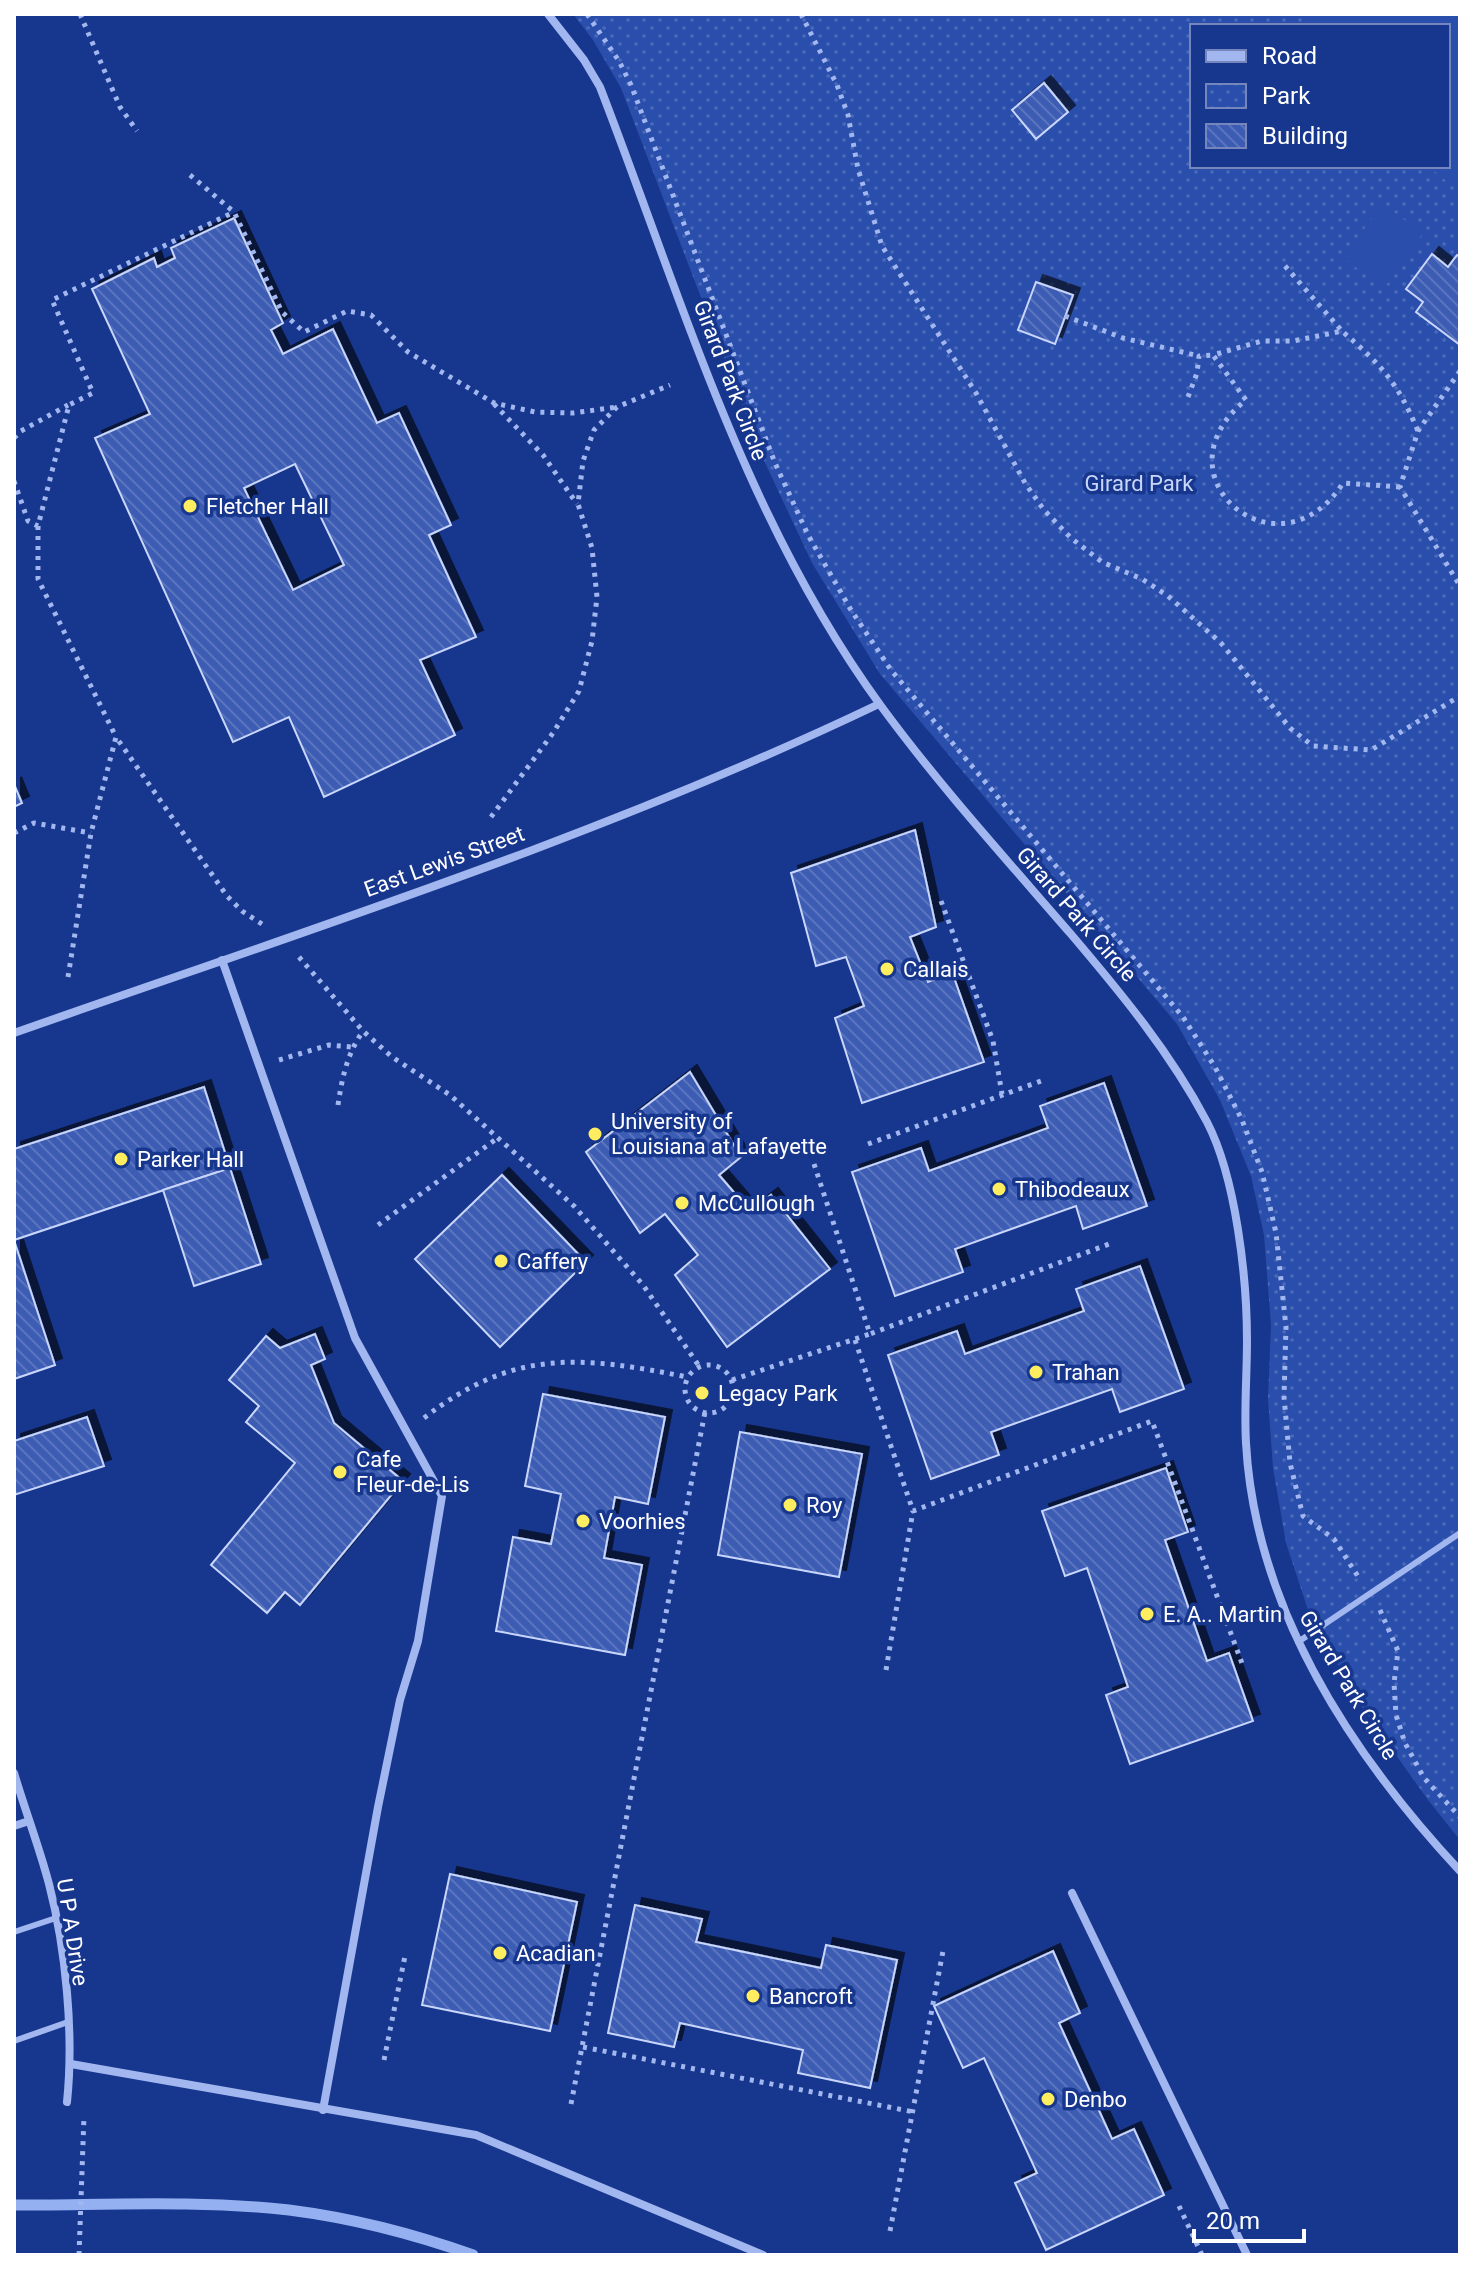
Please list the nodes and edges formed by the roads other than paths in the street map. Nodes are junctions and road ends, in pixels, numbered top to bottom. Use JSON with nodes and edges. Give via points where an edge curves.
{"nodes":[{"id":1,"x":548,"y":14,"type":"edge"},
{"id":2,"x":879,"y":704,"type":"junction"},
{"id":3,"x":222,"y":960,"type":"junction"},
{"id":4,"x":14,"y":1033,"type":"edge"},
{"id":5,"x":1460,"y":1533,"type":"edge"},
{"id":6,"x":1298,"y":1642,"type":"junction"},
{"id":7,"x":14,"y":1773,"type":"edge"},
{"id":8,"x":29,"y":1821,"type":"junction"},
{"id":9,"x":14,"y":1826,"type":"edge"},
{"id":10,"x":1460,"y":1871,"type":"edge"},
{"id":11,"x":1072,"y":1893,"type":"dead end"},
{"id":12,"x":56,"y":1918,"type":"junction"},
{"id":13,"x":14,"y":1932,"type":"edge"},
{"id":14,"x":68,"y":2022,"type":"junction"},
{"id":15,"x":14,"y":2041,"type":"edge"},
{"id":16,"x":71,"y":2064,"type":"junction"},
{"id":17,"x":67,"y":2102,"type":"dead end"},
{"id":18,"x":323,"y":2110,"type":"junction"},
{"id":19,"x":763,"y":2255,"type":"edge"},
{"id":20,"x":1247,"y":2255,"type":"edge"}],
"edges":[{"from":1,"to":2,"type":"street","name":"Girard Park Circle","via":[[600,87],[755,490],[798,575]]},
{"from":2,"to":3,"type":"street","name":"East Lewis Street","via":[[631,811]]},
{"from":2,"to":6,"type":"street","name":"Girard Park Circle","via":[[1125,998],[1171,1058],[1209,1125],[1234,1212],[1243,1276],[1251,1492],[1260,1539]]},
{"from":3,"to":4,"type":"street","name":"East Lewis Street"},
{"from":3,"to":18,"type":"street","via":[[355,1338],[442,1496],[418,1641],[378,1807]]},
{"from":5,"to":6,"type":"lane"},
{"from":6,"to":10,"type":"street","name":"Girard Park Circle","via":[[1374,1766]]},
{"from":7,"to":8,"type":"street","name":"U P A Drive"},
{"from":8,"to":9,"type":"street"},
{"from":8,"to":12,"type":"street","name":"U P A Drive"},
{"from":11,"to":20,"type":"street"},
{"from":12,"to":13,"type":"lane"},
{"from":12,"to":14,"type":"street","name":"U P A Drive"},
{"from":14,"to":15,"type":"lane"},
{"from":14,"to":16,"type":"street","name":"U P A Drive"},
{"from":16,"to":17,"type":"street","name":"U P A Drive"},
{"from":16,"to":18,"type":"street"},
{"from":18,"to":19,"type":"street","via":[[476,2135]]}]}
